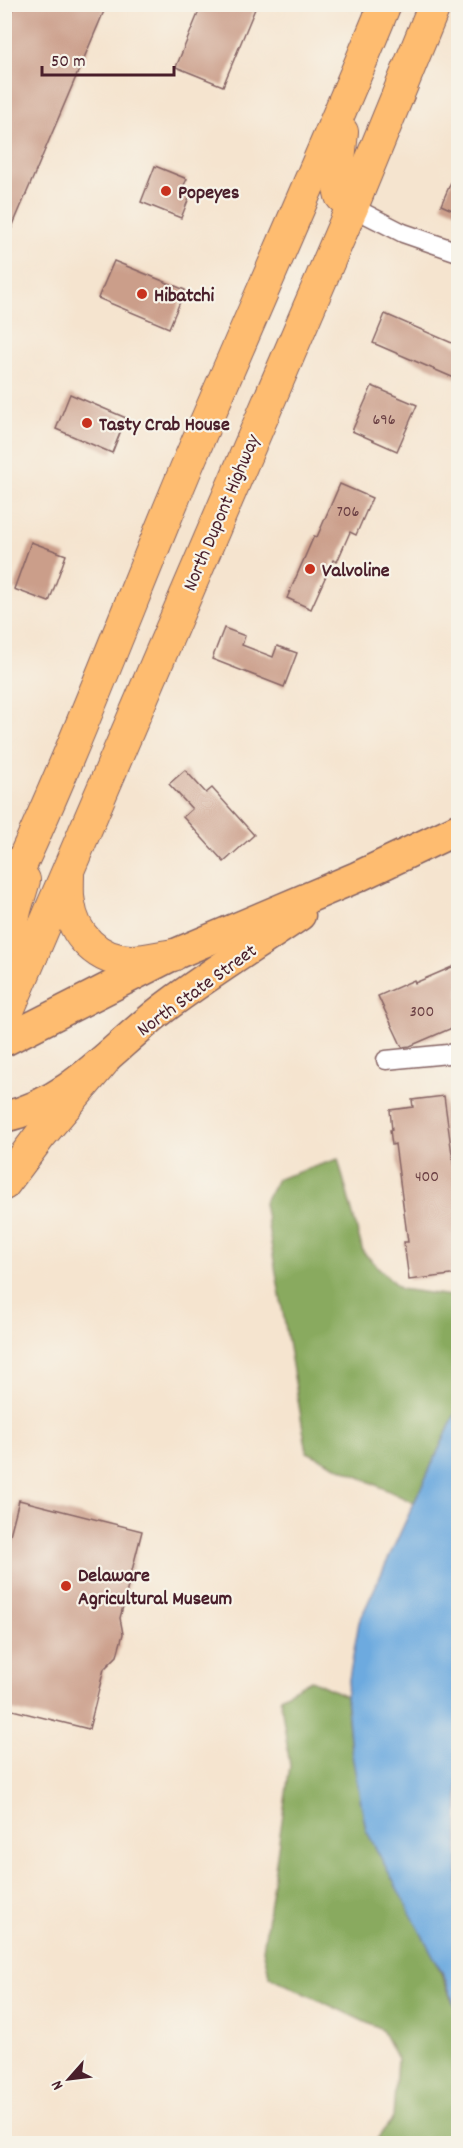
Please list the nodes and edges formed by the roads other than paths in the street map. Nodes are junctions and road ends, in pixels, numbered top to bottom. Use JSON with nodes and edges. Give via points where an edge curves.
{"nodes":[{"id":1,"x":385,"y":4,"type":"edge"},
{"id":2,"x":435,"y":4,"type":"edge"},
{"id":3,"x":345,"y":101,"type":"junction"},
{"id":4,"x":351,"y":207,"type":"junction"},
{"id":5,"x":459,"y":252,"type":"edge"},
{"id":6,"x":459,"y":829,"type":"edge"},
{"id":7,"x":34,"y":839,"type":"junction"},
{"id":8,"x":68,"y":870,"type":"junction"},
{"id":9,"x":357,"y":877,"type":"junction"},
{"id":10,"x":4,"y":901,"type":"edge"},
{"id":11,"x":32,"y":955,"type":"junction"},
{"id":12,"x":173,"y":955,"type":"junction"},
{"id":13,"x":4,"y":1020,"type":"edge"},
{"id":14,"x":4,"y":1041,"type":"edge"},
{"id":15,"x":459,"y":1053,"type":"edge"},
{"id":16,"x":386,"y":1060,"type":"dead end"},
{"id":17,"x":103,"y":1062,"type":"junction"},
{"id":18,"x":4,"y":1117,"type":"edge"},
{"id":19,"x":4,"y":1184,"type":"edge"}],
"edges":[{"from":1,"to":3,"type":"highway"},
{"from":2,"to":4,"type":"highway","name":"North Dupont Highway"},
{"from":3,"to":4,"type":"highway","via":[[337,179],[340,196]]},
{"from":3,"to":7,"type":"highway","via":[[190,459]]},
{"from":4,"to":5,"type":"street","via":[[403,233]]},
{"from":4,"to":8,"type":"highway","name":"North Dupont Highway"},
{"from":6,"to":9,"type":"main road","name":"North State Street"},
{"from":7,"to":10,"type":"highway"},
{"from":7,"to":11,"type":"highway","via":[[12,929],[20,948]]},
{"from":8,"to":11,"type":"highway","name":"North Dupont Highway"},
{"from":8,"to":12,"type":"highway","via":[[73,921],[94,950],[132,961]]},
{"from":9,"to":12,"type":"main road","name":"North State Street"},
{"from":9,"to":17,"type":"main road","name":"North State Street","via":[[169,1004]]},
{"from":11,"to":13,"type":"highway","name":"North Dupont Highway"},
{"from":12,"to":14,"type":"main road","name":"North State Street"},
{"from":15,"to":16,"type":"street"},
{"from":17,"to":18,"type":"main road","name":"North State Street","via":[[57,1097]]},
{"from":17,"to":19,"type":"highway"}]}
